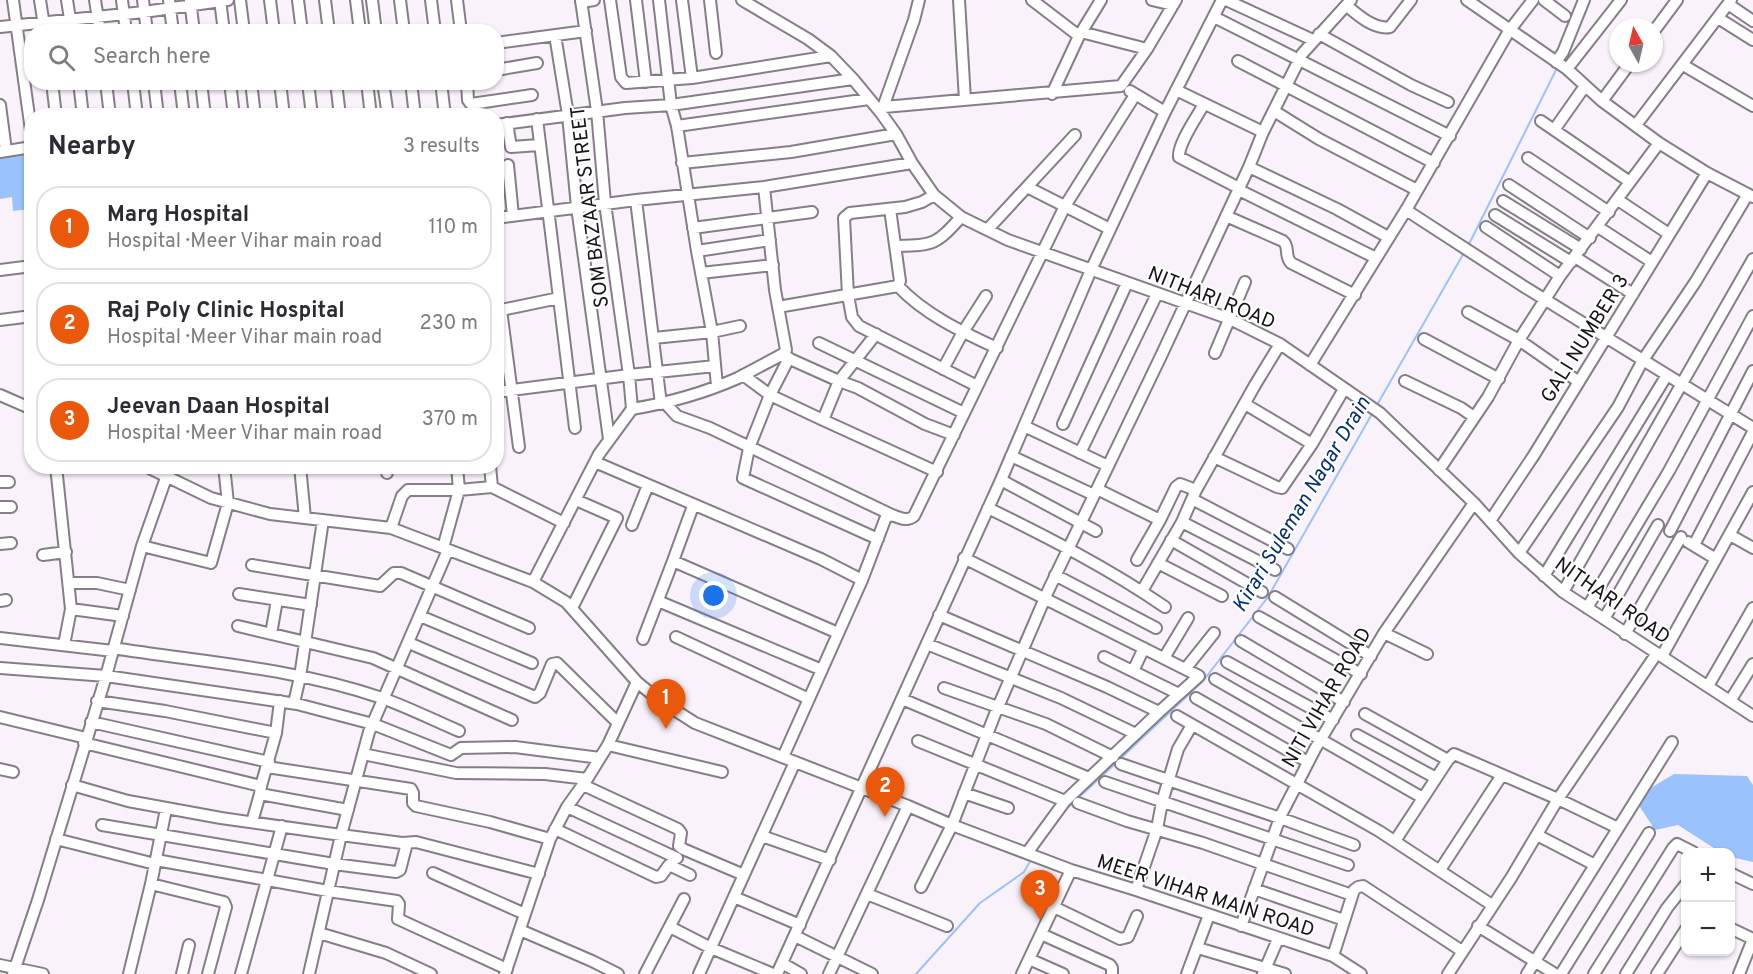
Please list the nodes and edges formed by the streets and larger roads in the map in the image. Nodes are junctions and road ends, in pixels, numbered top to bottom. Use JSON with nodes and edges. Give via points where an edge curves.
{"nodes":[{"id":1,"x":13,"y":0,"type":"edge"},
{"id":2,"x":40,"y":0,"type":"edge"},
{"id":3,"x":67,"y":0,"type":"edge"},
{"id":4,"x":95,"y":0,"type":"edge"},
{"id":5,"x":122,"y":0,"type":"edge"},
{"id":6,"x":143,"y":0,"type":"edge"},
{"id":7,"x":222,"y":0,"type":"edge"},
{"id":8,"x":240,"y":0,"type":"edge"},
{"id":9,"x":270,"y":0,"type":"edge"},
{"id":10,"x":297,"y":0,"type":"edge"},
{"id":11,"x":326,"y":0,"type":"edge"},
{"id":12,"x":356,"y":0,"type":"edge"},
{"id":13,"x":372,"y":0,"type":"edge"},
{"id":14,"x":400,"y":0,"type":"edge"},
{"id":15,"x":431,"y":0,"type":"edge"},
{"id":16,"x":457,"y":0,"type":"edge"},
{"id":17,"x":594,"y":0,"type":"edge"},
{"id":18,"x":610,"y":0,"type":"edge"},
{"id":19,"x":636,"y":0,"type":"edge"},
{"id":20,"x":659,"y":0,"type":"edge"},
{"id":21,"x":682,"y":0,"type":"edge"},
{"id":22,"x":710,"y":0,"type":"edge"},
{"id":23,"x":919,"y":0,"type":"edge"},
{"id":24,"x":959,"y":0,"type":"edge"},
{"id":25,"x":1032,"y":0,"type":"edge"},
{"id":26,"x":1101,"y":0,"type":"edge"},
{"id":27,"x":1152,"y":0,"type":"edge"},
{"id":28,"x":1224,"y":0,"type":"edge"},
{"id":29,"x":1410,"y":0,"type":"edge"},
{"id":30,"x":1467,"y":0,"type":"edge"},
{"id":31,"x":1533,"y":0,"type":"edge"},
{"id":32,"x":1544,"y":0,"type":"edge"},
{"id":33,"x":1584,"y":0,"type":"edge"},
{"id":34,"x":1621,"y":0,"type":"edge"},
{"id":35,"x":1677,"y":0,"type":"edge"},
{"id":36,"x":581,"y":1,"type":"edge"},
{"id":37,"x":746,"y":1,"type":"edge"},
{"id":38,"x":1175,"y":2,"type":"edge"},
{"id":39,"x":1730,"y":2,"type":"edge"},
{"id":40,"x":190,"y":3,"type":"edge"},
{"id":41,"x":1349,"y":3,"type":"edge"},
{"id":42,"x":170,"y":4,"type":"edge"},
{"id":43,"x":144,"y":12,"type":"junction"},
{"id":44,"x":123,"y":14,"type":"junction"},
{"id":45,"x":98,"y":16,"type":"junction"},
{"id":46,"x":1214,"y":16,"type":"junction"},
{"id":47,"x":1565,"y":16,"type":"dead end"},
{"id":48,"x":1718,"y":18,"type":"junction"},
{"id":49,"x":70,"y":19,"type":"junction"},
{"id":50,"x":1663,"y":19,"type":"edge"},
{"id":51,"x":1753,"y":21,"type":"edge"},
{"id":52,"x":16,"y":24,"type":"junction"},
{"id":53,"x":44,"y":24,"type":"edge"},
{"id":54,"x":51,"y":24,"type":"edge"},
{"id":55,"x":71,"y":24,"type":"edge"},
{"id":56,"x":98,"y":24,"type":"edge"},
{"id":57,"x":125,"y":24,"type":"edge"},
{"id":58,"x":146,"y":24,"type":"edge"},
{"id":59,"x":173,"y":24,"type":"edge"},
{"id":60,"x":193,"y":24,"type":"edge"},
{"id":61,"x":224,"y":24,"type":"edge"},
{"id":62,"x":243,"y":24,"type":"edge"},
{"id":63,"x":273,"y":24,"type":"edge"},
{"id":64,"x":301,"y":24,"type":"edge"},
{"id":65,"x":328,"y":24,"type":"edge"},
{"id":66,"x":359,"y":24,"type":"edge"},
{"id":67,"x":375,"y":24,"type":"edge"},
{"id":68,"x":403,"y":24,"type":"edge"},
{"id":69,"x":434,"y":24,"type":"edge"},
{"id":70,"x":460,"y":24,"type":"edge"},
{"id":71,"x":24,"y":25,"type":"edge"},
{"id":72,"x":0,"y":27,"type":"edge"},
{"id":73,"x":1509,"y":31,"type":"junction"},
{"id":74,"x":585,"y":32,"type":"junction"},
{"id":75,"x":1080,"y":34,"type":"junction"},
{"id":76,"x":555,"y":35,"type":"junction"},
{"id":77,"x":1316,"y":38,"type":"junction"},
{"id":78,"x":1753,"y":40,"type":"edge"},
{"id":79,"x":504,"y":42,"type":"edge"},
{"id":80,"x":1147,"y":49,"type":"junction"},
{"id":81,"x":716,"y":53,"type":"dead end"},
{"id":82,"x":831,"y":56,"type":"junction"},
{"id":83,"x":1300,"y":60,"type":"junction"},
{"id":84,"x":1238,"y":61,"type":"dead end"},
{"id":85,"x":537,"y":63,"type":"dead end"},
{"id":86,"x":1561,"y":65,"type":"junction"},
{"id":87,"x":1683,"y":65,"type":"junction"},
{"id":88,"x":504,"y":69,"type":"edge"},
{"id":89,"x":1623,"y":72,"type":"edge"},
{"id":90,"x":692,"y":78,"type":"junction"},
{"id":91,"x":854,"y":79,"type":"junction"},
{"id":92,"x":24,"y":81,"type":"edge"},
{"id":93,"x":668,"y":81,"type":"junction"},
{"id":94,"x":646,"y":82,"type":"junction"},
{"id":95,"x":1123,"y":85,"type":"junction"},
{"id":96,"x":1586,"y":86,"type":"junction"},
{"id":97,"x":1287,"y":87,"type":"junction"},
{"id":98,"x":25,"y":90,"type":"edge"},
{"id":99,"x":53,"y":90,"type":"edge"},
{"id":100,"x":80,"y":90,"type":"edge"},
{"id":101,"x":107,"y":90,"type":"edge"},
{"id":102,"x":134,"y":90,"type":"edge"},
{"id":103,"x":155,"y":90,"type":"edge"},
{"id":104,"x":181,"y":90,"type":"edge"},
{"id":105,"x":202,"y":90,"type":"edge"},
{"id":106,"x":231,"y":90,"type":"edge"},
{"id":107,"x":252,"y":90,"type":"edge"},
{"id":108,"x":281,"y":90,"type":"edge"},
{"id":109,"x":309,"y":90,"type":"edge"},
{"id":110,"x":337,"y":90,"type":"edge"},
{"id":111,"x":368,"y":90,"type":"edge"},
{"id":112,"x":384,"y":90,"type":"edge"},
{"id":113,"x":412,"y":90,"type":"edge"},
{"id":114,"x":442,"y":90,"type":"edge"},
{"id":115,"x":467,"y":90,"type":"edge"},
{"id":116,"x":1176,"y":90,"type":"junction"},
{"id":117,"x":1052,"y":94,"type":"junction"},
{"id":118,"x":532,"y":95,"type":"dead end"},
{"id":119,"x":1135,"y":95,"type":"junction"},
{"id":120,"x":869,"y":99,"type":"junction"},
{"id":121,"x":965,"y":100,"type":"junction"},
{"id":122,"x":1602,"y":100,"type":"junction"},
{"id":123,"x":1448,"y":102,"type":"dead end"},
{"id":124,"x":1204,"y":104,"type":"junction"},
{"id":125,"x":0,"y":105,"type":"edge"},
{"id":126,"x":671,"y":105,"type":"junction"},
{"id":127,"x":1753,"y":106,"type":"edge"},
{"id":128,"x":28,"y":108,"type":"edge"},
{"id":129,"x":55,"y":108,"type":"edge"},
{"id":130,"x":82,"y":108,"type":"edge"},
{"id":131,"x":109,"y":108,"type":"edge"},
{"id":132,"x":136,"y":108,"type":"edge"},
{"id":133,"x":157,"y":108,"type":"edge"},
{"id":134,"x":183,"y":108,"type":"edge"},
{"id":135,"x":204,"y":108,"type":"edge"},
{"id":136,"x":233,"y":108,"type":"edge"},
{"id":137,"x":254,"y":108,"type":"edge"},
{"id":138,"x":283,"y":108,"type":"edge"},
{"id":139,"x":311,"y":108,"type":"edge"},
{"id":140,"x":339,"y":108,"type":"edge"},
{"id":141,"x":370,"y":108,"type":"edge"},
{"id":142,"x":387,"y":108,"type":"edge"},
{"id":143,"x":414,"y":108,"type":"edge"},
{"id":144,"x":444,"y":108,"type":"edge"},
{"id":145,"x":882,"y":110,"type":"junction"},
{"id":146,"x":597,"y":111,"type":"junction"},
{"id":147,"x":1274,"y":111,"type":"junction"},
{"id":148,"x":1165,"y":112,"type":"junction"},
{"id":149,"x":568,"y":115,"type":"junction"},
{"id":150,"x":537,"y":119,"type":"junction"},
{"id":151,"x":1541,"y":121,"type":"dead end"},
{"id":152,"x":504,"y":124,"type":"edge"},
{"id":153,"x":1636,"y":125,"type":"junction"},
{"id":154,"x":676,"y":126,"type":"junction"},
{"id":155,"x":504,"y":129,"type":"edge"},
{"id":156,"x":1554,"y":130,"type":"junction"},
{"id":157,"x":1263,"y":132,"type":"junction"},
{"id":158,"x":896,"y":134,"type":"junction"},
{"id":159,"x":1075,"y":135,"type":"dead end"},
{"id":160,"x":1450,"y":136,"type":"junction"},
{"id":161,"x":1659,"y":143,"type":"junction"},
{"id":162,"x":539,"y":145,"type":"junction"},
{"id":163,"x":24,"y":148,"type":"edge"},
{"id":164,"x":3,"y":151,"type":"edge"},
{"id":165,"x":1528,"y":158,"type":"dead end"},
{"id":166,"x":682,"y":163,"type":"junction"},
{"id":167,"x":912,"y":163,"type":"junction"},
{"id":168,"x":1434,"y":163,"type":"junction"},
{"id":169,"x":508,"y":165,"type":"dead end"},
{"id":170,"x":1249,"y":167,"type":"junction"},
{"id":171,"x":1707,"y":173,"type":"junction"},
{"id":172,"x":1630,"y":182,"type":"junction"},
{"id":173,"x":1509,"y":185,"type":"dead end"},
{"id":174,"x":1027,"y":187,"type":"junction"},
{"id":175,"x":764,"y":188,"type":"junction"},
{"id":176,"x":1239,"y":189,"type":"junction"},
{"id":177,"x":1417,"y":190,"type":"junction"},
{"id":178,"x":934,"y":195,"type":"junction"},
{"id":179,"x":687,"y":196,"type":"junction"},
{"id":180,"x":1750,"y":196,"type":"edge"},
{"id":181,"x":636,"y":200,"type":"junction"},
{"id":182,"x":1618,"y":200,"type":"junction"},
{"id":183,"x":1503,"y":201,"type":"dead end"},
{"id":184,"x":605,"y":204,"type":"junction"},
{"id":185,"x":1065,"y":206,"type":"junction"},
{"id":186,"x":577,"y":207,"type":"junction"},
{"id":187,"x":890,"y":209,"type":"junction"},
{"id":188,"x":1406,"y":210,"type":"junction"},
{"id":189,"x":548,"y":211,"type":"junction"},
{"id":190,"x":812,"y":212,"type":"dead end"},
{"id":191,"x":1609,"y":212,"type":"junction"},
{"id":192,"x":1495,"y":215,"type":"dead end"},
{"id":193,"x":513,"y":216,"type":"junction"},
{"id":194,"x":1226,"y":216,"type":"junction"},
{"id":195,"x":504,"y":217,"type":"edge"},
{"id":196,"x":961,"y":217,"type":"junction"},
{"id":197,"x":768,"y":219,"type":"junction"},
{"id":198,"x":1486,"y":227,"type":"dead end"},
{"id":199,"x":1598,"y":227,"type":"junction"},
{"id":200,"x":693,"y":228,"type":"junction"},
{"id":201,"x":988,"y":230,"type":"junction"},
{"id":202,"x":1110,"y":230,"type":"junction"},
{"id":203,"x":1669,"y":234,"type":"junction"},
{"id":204,"x":1388,"y":237,"type":"junction"},
{"id":205,"x":1590,"y":238,"type":"junction"},
{"id":206,"x":770,"y":240,"type":"junction"},
{"id":207,"x":897,"y":246,"type":"junction"},
{"id":208,"x":696,"y":251,"type":"junction"},
{"id":209,"x":1043,"y":252,"type":"junction"},
{"id":210,"x":1575,"y":256,"type":"junction"},
{"id":211,"x":1376,"y":258,"type":"junction"},
{"id":212,"x":1753,"y":259,"type":"edge"},
{"id":213,"x":1652,"y":262,"type":"junction"},
{"id":214,"x":772,"y":265,"type":"junction"},
{"id":215,"x":24,"y":267,"type":"edge"},
{"id":216,"x":0,"y":270,"type":"edge"},
{"id":217,"x":1091,"y":270,"type":"junction"},
{"id":218,"x":701,"y":273,"type":"junction"},
{"id":219,"x":1560,"y":276,"type":"junction"},
{"id":220,"x":1245,"y":282,"type":"dead end"},
{"id":221,"x":1127,"y":283,"type":"junction"},
{"id":222,"x":898,"y":286,"type":"junction"},
{"id":223,"x":1157,"y":294,"type":"junction"},
{"id":224,"x":1633,"y":294,"type":"junction"},
{"id":225,"x":848,"y":295,"type":"junction"},
{"id":226,"x":1355,"y":295,"type":"junction"},
{"id":227,"x":986,"y":296,"type":"dead end"},
{"id":228,"x":559,"y":298,"type":"junction"},
{"id":229,"x":1546,"y":299,"type":"junction"},
{"id":230,"x":1185,"y":304,"type":"junction"},
{"id":231,"x":778,"y":307,"type":"junction"},
{"id":232,"x":504,"y":308,"type":"edge"},
{"id":233,"x":1468,"y":312,"type":"dead end"},
{"id":234,"x":1753,"y":316,"type":"edge"},
{"id":235,"x":24,"y":319,"type":"edge"},
{"id":236,"x":1230,"y":319,"type":"junction"},
{"id":237,"x":0,"y":320,"type":"edge"},
{"id":238,"x":740,"y":326,"type":"dead end"},
{"id":239,"x":712,"y":332,"type":"junction"},
{"id":240,"x":963,"y":332,"type":"junction"},
{"id":241,"x":876,"y":334,"type":"junction"},
{"id":242,"x":654,"y":338,"type":"junction"},
{"id":243,"x":1607,"y":338,"type":"junction"},
{"id":244,"x":1424,"y":339,"type":"dead end"},
{"id":245,"x":504,"y":340,"type":"edge"},
{"id":246,"x":1519,"y":340,"type":"junction"},
{"id":247,"x":819,"y":343,"type":"dead end"},
{"id":248,"x":1280,"y":344,"type":"junction"},
{"id":249,"x":997,"y":348,"type":"junction"},
{"id":250,"x":1215,"y":353,"type":"dead end"},
{"id":251,"x":785,"y":357,"type":"junction"},
{"id":252,"x":855,"y":360,"type":"junction"},
{"id":253,"x":1643,"y":360,"type":"junction"},
{"id":254,"x":1310,"y":365,"type":"junction"},
{"id":255,"x":715,"y":366,"type":"junction"},
{"id":256,"x":944,"y":369,"type":"junction"},
{"id":257,"x":1753,"y":371,"type":"edge"},
{"id":258,"x":657,"y":373,"type":"junction"},
{"id":259,"x":629,"y":375,"type":"junction"},
{"id":260,"x":743,"y":375,"type":"junction"},
{"id":261,"x":1667,"y":375,"type":"junction"},
{"id":262,"x":600,"y":379,"type":"junction"},
{"id":263,"x":1499,"y":379,"type":"junction"},
{"id":264,"x":839,"y":381,"type":"junction"},
{"id":265,"x":1405,"y":381,"type":"dead end"},
{"id":266,"x":1579,"y":382,"type":"junction"},
{"id":267,"x":569,"y":383,"type":"junction"},
{"id":268,"x":1682,"y":384,"type":"junction"},
{"id":269,"x":717,"y":386,"type":"junction"},
{"id":270,"x":976,"y":387,"type":"junction"},
{"id":271,"x":1344,"y":389,"type":"junction"},
{"id":272,"x":512,"y":390,"type":"junction"},
{"id":273,"x":504,"y":391,"type":"edge"},
{"id":274,"x":0,"y":395,"type":"edge"},
{"id":275,"x":770,"y":395,"type":"junction"},
{"id":276,"x":1707,"y":399,"type":"junction"},
{"id":277,"x":664,"y":404,"type":"junction"},
{"id":278,"x":1245,"y":404,"type":"junction"},
{"id":279,"x":24,"y":406,"type":"edge"},
{"id":280,"x":632,"y":409,"type":"junction"},
{"id":281,"x":964,"y":413,"type":"junction"},
{"id":282,"x":1732,"y":414,"type":"junction"},
{"id":283,"x":1474,"y":417,"type":"junction"},
{"id":284,"x":823,"y":420,"type":"junction"},
{"id":285,"x":1063,"y":424,"type":"dead end"},
{"id":286,"x":1024,"y":426,"type":"junction"},
{"id":287,"x":575,"y":428,"type":"dead end"},
{"id":288,"x":1753,"y":430,"type":"edge"},
{"id":289,"x":954,"y":435,"type":"junction"},
{"id":290,"x":609,"y":439,"type":"junction"},
{"id":291,"x":1312,"y":444,"type":"junction"},
{"id":292,"x":519,"y":447,"type":"dead end"},
{"id":293,"x":749,"y":448,"type":"junction"},
{"id":294,"x":1080,"y":453,"type":"junction"},
{"id":295,"x":1011,"y":456,"type":"junction"},
{"id":296,"x":1214,"y":457,"type":"junction"},
{"id":297,"x":595,"y":462,"type":"junction"},
{"id":298,"x":1108,"y":466,"type":"junction"},
{"id":299,"x":1439,"y":470,"type":"junction"},
{"id":300,"x":937,"y":472,"type":"junction"},
{"id":301,"x":57,"y":474,"type":"edge"},
{"id":302,"x":159,"y":474,"type":"edge"},
{"id":303,"x":225,"y":474,"type":"edge"},
{"id":304,"x":301,"y":474,"type":"edge"},
{"id":305,"x":457,"y":474,"type":"edge"},
{"id":306,"x":491,"y":474,"type":"edge"},
{"id":307,"x":166,"y":478,"type":"junction"},
{"id":308,"x":1001,"y":480,"type":"junction"},
{"id":309,"x":648,"y":485,"type":"junction"},
{"id":310,"x":492,"y":487,"type":"junction"},
{"id":311,"x":459,"y":490,"type":"junction"},
{"id":312,"x":1095,"y":492,"type":"junction"},
{"id":313,"x":1753,"y":492,"type":"edge"},
{"id":314,"x":1194,"y":495,"type":"junction"},
{"id":315,"x":576,"y":501,"type":"junction"},
{"id":316,"x":228,"y":502,"type":"junction"},
{"id":317,"x":1474,"y":503,"type":"junction"},
{"id":318,"x":693,"y":506,"type":"junction"},
{"id":319,"x":988,"y":508,"type":"junction"},
{"id":320,"x":892,"y":515,"type":"junction"},
{"id":321,"x":1641,"y":516,"type":"junction"},
{"id":322,"x":305,"y":518,"type":"junction"},
{"id":323,"x":323,"y":520,"type":"junction"},
{"id":324,"x":1160,"y":520,"type":"junction"},
{"id":325,"x":1490,"y":521,"type":"junction"},
{"id":326,"x":1081,"y":522,"type":"junction"},
{"id":327,"x":1182,"y":522,"type":"junction"},
{"id":328,"x":564,"y":523,"type":"junction"},
{"id":329,"x":632,"y":525,"type":"dead end"},
{"id":330,"x":1658,"y":525,"type":"junction"},
{"id":331,"x":391,"y":528,"type":"junction"},
{"id":332,"x":1096,"y":531,"type":"dead end"},
{"id":333,"x":1670,"y":531,"type":"junction"},
{"id":334,"x":1730,"y":536,"type":"junction"},
{"id":335,"x":1680,"y":537,"type":"junction"},
{"id":336,"x":878,"y":539,"type":"junction"},
{"id":337,"x":1171,"y":540,"type":"junction"},
{"id":338,"x":1694,"y":545,"type":"junction"},
{"id":339,"x":142,"y":546,"type":"junction"},
{"id":340,"x":1068,"y":548,"type":"junction"},
{"id":341,"x":1753,"y":548,"type":"edge"},
{"id":342,"x":445,"y":549,"type":"junction"},
{"id":343,"x":1288,"y":549,"type":"dead end"},
{"id":344,"x":66,"y":552,"type":"junction"},
{"id":345,"x":1520,"y":553,"type":"junction"},
{"id":346,"x":43,"y":555,"type":"dead end"},
{"id":347,"x":964,"y":558,"type":"junction"},
{"id":348,"x":1716,"y":559,"type":"junction"},
{"id":349,"x":1137,"y":560,"type":"dead end"},
{"id":350,"x":673,"y":561,"type":"junction"},
{"id":351,"x":1158,"y":563,"type":"junction"},
{"id":352,"x":252,"y":565,"type":"dead end"},
{"id":353,"x":1275,"y":570,"type":"dead end"},
{"id":354,"x":315,"y":574,"type":"junction"},
{"id":355,"x":1055,"y":576,"type":"junction"},
{"id":356,"x":1544,"y":576,"type":"junction"},
{"id":357,"x":862,"y":580,"type":"junction"},
{"id":358,"x":533,"y":582,"type":"junction"},
{"id":359,"x":69,"y":583,"type":"junction"},
{"id":360,"x":432,"y":587,"type":"junction"},
{"id":361,"x":130,"y":590,"type":"junction"},
{"id":362,"x":1142,"y":591,"type":"junction"},
{"id":363,"x":1262,"y":592,"type":"dead end"},
{"id":364,"x":1563,"y":592,"type":"junction"},
{"id":365,"x":239,"y":594,"type":"dead end"},
{"id":366,"x":1222,"y":596,"type":"dead end"},
{"id":367,"x":1275,"y":597,"type":"dead end"},
{"id":368,"x":1045,"y":598,"type":"junction"},
{"id":369,"x":278,"y":600,"type":"junction"},
{"id":370,"x":658,"y":601,"type":"junction"},
{"id":371,"x":311,"y":605,"type":"junction"},
{"id":372,"x":1165,"y":607,"type":"dead end"},
{"id":373,"x":572,"y":608,"type":"junction"},
{"id":374,"x":1587,"y":608,"type":"junction"},
{"id":375,"x":1753,"y":608,"type":"edge"},
{"id":376,"x":71,"y":609,"type":"junction"},
{"id":377,"x":939,"y":615,"type":"junction"},
{"id":378,"x":123,"y":616,"type":"junction"},
{"id":379,"x":420,"y":616,"type":"junction"},
{"id":380,"x":1259,"y":617,"type":"dead end"},
{"id":381,"x":1188,"y":618,"type":"dead end"},
{"id":382,"x":1604,"y":619,"type":"junction"},
{"id":383,"x":237,"y":626,"type":"dead end"},
{"id":384,"x":529,"y":628,"type":"dead end"},
{"id":385,"x":1156,"y":628,"type":"dead end"},
{"id":386,"x":838,"y":633,"type":"junction"},
{"id":387,"x":1214,"y":633,"type":"dead end"},
{"id":388,"x":1384,"y":633,"type":"junction"},
{"id":389,"x":271,"y":634,"type":"junction"},
{"id":390,"x":1625,"y":634,"type":"junction"},
{"id":391,"x":676,"y":637,"type":"dead end"},
{"id":392,"x":0,"y":638,"type":"edge"},
{"id":393,"x":644,"y":639,"type":"dead end"},
{"id":394,"x":306,"y":641,"type":"junction"},
{"id":395,"x":1241,"y":641,"type":"dead end"},
{"id":396,"x":409,"y":643,"type":"junction"},
{"id":397,"x":927,"y":644,"type":"junction"},
{"id":398,"x":64,"y":645,"type":"junction"},
{"id":399,"x":1144,"y":648,"type":"junction"},
{"id":400,"x":113,"y":650,"type":"junction"},
{"id":401,"x":1022,"y":651,"type":"junction"},
{"id":402,"x":1427,"y":654,"type":"dead end"},
{"id":403,"x":1659,"y":655,"type":"junction"},
{"id":404,"x":1371,"y":656,"type":"junction"},
{"id":405,"x":1104,"y":657,"type":"dead end"},
{"id":406,"x":1164,"y":658,"type":"junction"},
{"id":407,"x":1227,"y":662,"type":"dead end"},
{"id":408,"x":532,"y":663,"type":"dead end"},
{"id":409,"x":1753,"y":664,"type":"edge"},
{"id":410,"x":0,"y":668,"type":"edge"},
{"id":411,"x":1186,"y":668,"type":"junction"},
{"id":412,"x":398,"y":669,"type":"junction"},
{"id":413,"x":822,"y":670,"type":"junction"},
{"id":414,"x":1133,"y":671,"type":"junction"},
{"id":415,"x":1361,"y":674,"type":"junction"},
{"id":416,"x":106,"y":676,"type":"junction"},
{"id":417,"x":300,"y":677,"type":"junction"},
{"id":418,"x":1010,"y":678,"type":"junction"},
{"id":419,"x":1215,"y":679,"type":"dead end"},
{"id":420,"x":638,"y":682,"type":"junction"},
{"id":421,"x":1708,"y":686,"type":"junction"},
{"id":422,"x":944,"y":688,"type":"dead end"},
{"id":423,"x":1179,"y":694,"type":"junction"},
{"id":424,"x":1196,"y":698,"type":"dead end"},
{"id":425,"x":384,"y":699,"type":"junction"},
{"id":426,"x":809,"y":699,"type":"junction"},
{"id":427,"x":902,"y":699,"type":"junction"},
{"id":428,"x":98,"y":701,"type":"junction"},
{"id":429,"x":280,"y":701,"type":"junction"},
{"id":430,"x":1730,"y":701,"type":"junction"},
{"id":431,"x":1344,"y":702,"type":"junction"},
{"id":432,"x":294,"y":704,"type":"junction"},
{"id":433,"x":998,"y":707,"type":"junction"},
{"id":434,"x":1159,"y":712,"type":"junction"},
{"id":435,"x":1365,"y":714,"type":"dead end"},
{"id":436,"x":1177,"y":716,"type":"dead end"},
{"id":437,"x":1753,"y":716,"type":"edge"},
{"id":438,"x":0,"y":717,"type":"edge"},
{"id":439,"x":512,"y":720,"type":"dead end"},
{"id":440,"x":1333,"y":720,"type":"junction"},
{"id":441,"x":91,"y":722,"type":"junction"},
{"id":442,"x":618,"y":723,"type":"junction"},
{"id":443,"x":373,"y":724,"type":"junction"},
{"id":444,"x":1192,"y":725,"type":"junction"},
{"id":445,"x":459,"y":731,"type":"dead end"},
{"id":446,"x":276,"y":734,"type":"junction"},
{"id":447,"x":1136,"y":734,"type":"junction"},
{"id":448,"x":987,"y":735,"type":"junction"},
{"id":449,"x":1357,"y":735,"type":"dead end"},
{"id":450,"x":1320,"y":740,"type":"junction"},
{"id":451,"x":85,"y":741,"type":"junction"},
{"id":452,"x":918,"y":741,"type":"dead end"},
{"id":453,"x":1672,"y":742,"type":"dead end"},
{"id":454,"x":608,"y":745,"type":"junction"},
{"id":455,"x":363,"y":754,"type":"junction"},
{"id":456,"x":783,"y":757,"type":"junction"},
{"id":457,"x":600,"y":758,"type":"junction"},
{"id":458,"x":1448,"y":760,"type":"junction"},
{"id":459,"x":1117,"y":761,"type":"junction"},
{"id":460,"x":795,"y":762,"type":"junction"},
{"id":461,"x":1308,"y":762,"type":"junction"},
{"id":462,"x":268,"y":764,"type":"junction"},
{"id":463,"x":976,"y":764,"type":"junction"},
{"id":464,"x":0,"y":769,"type":"edge"},
{"id":465,"x":13,"y":772,"type":"dead end"},
{"id":466,"x":722,"y":772,"type":"dead end"},
{"id":467,"x":1502,"y":775,"type":"junction"},
{"id":468,"x":1089,"y":778,"type":"junction"},
{"id":469,"x":1436,"y":778,"type":"junction"},
{"id":470,"x":356,"y":781,"type":"junction"},
{"id":471,"x":585,"y":782,"type":"junction"},
{"id":472,"x":1105,"y":782,"type":"dead end"},
{"id":473,"x":1168,"y":782,"type":"junction"},
{"id":474,"x":72,"y":784,"type":"junction"},
{"id":475,"x":1296,"y":785,"type":"junction"},
{"id":476,"x":861,"y":788,"type":"junction"},
{"id":477,"x":260,"y":790,"type":"junction"},
{"id":478,"x":964,"y":792,"type":"junction"},
{"id":479,"x":1423,"y":798,"type":"junction"},
{"id":480,"x":1558,"y":799,"type":"junction"},
{"id":481,"x":1065,"y":801,"type":"junction"},
{"id":482,"x":1162,"y":802,"type":"junction"},
{"id":483,"x":1078,"y":803,"type":"dead end"},
{"id":484,"x":908,"y":806,"type":"junction"},
{"id":485,"x":567,"y":807,"type":"junction"},
{"id":486,"x":1008,"y":808,"type":"dead end"},
{"id":487,"x":166,"y":809,"type":"junction"},
{"id":488,"x":348,"y":810,"type":"junction"},
{"id":489,"x":1280,"y":818,"type":"junction"},
{"id":490,"x":252,"y":822,"type":"junction"},
{"id":491,"x":102,"y":825,"type":"dead end"},
{"id":492,"x":952,"y":825,"type":"junction"},
{"id":493,"x":282,"y":826,"type":"junction"},
{"id":494,"x":1618,"y":828,"type":"junction"},
{"id":495,"x":1157,"y":829,"type":"junction"},
{"id":496,"x":1649,"y":833,"type":"dead end"},
{"id":497,"x":553,"y":834,"type":"junction"},
{"id":498,"x":161,"y":835,"type":"junction"},
{"id":499,"x":341,"y":835,"type":"junction"},
{"id":500,"x":1538,"y":835,"type":"junction"},
{"id":501,"x":762,"y":836,"type":"junction"},
{"id":502,"x":1273,"y":838,"type":"junction"},
{"id":503,"x":56,"y":839,"type":"junction"},
{"id":504,"x":1395,"y":841,"type":"junction"},
{"id":505,"x":407,"y":843,"type":"junction"},
{"id":506,"x":1354,"y":845,"type":"dead end"},
{"id":507,"x":1687,"y":848,"type":"edge"},
{"id":508,"x":273,"y":854,"type":"junction"},
{"id":509,"x":1031,"y":855,"type":"junction"},
{"id":510,"x":677,"y":858,"type":"dead end"},
{"id":511,"x":830,"y":860,"type":"junction"},
{"id":512,"x":156,"y":862,"type":"junction"},
{"id":513,"x":334,"y":864,"type":"junction"},
{"id":514,"x":1263,"y":865,"type":"junction"},
{"id":515,"x":1348,"y":865,"type":"dead end"},
{"id":516,"x":1595,"y":865,"type":"junction"},
{"id":517,"x":1071,"y":870,"type":"junction"},
{"id":518,"x":1440,"y":870,"type":"junction"},
{"id":519,"x":433,"y":873,"type":"dead end"},
{"id":520,"x":539,"y":874,"type":"junction"},
{"id":521,"x":690,"y":875,"type":"dead end"},
{"id":522,"x":744,"y":875,"type":"junction"},
{"id":523,"x":1735,"y":875,"type":"edge"},
{"id":524,"x":267,"y":880,"type":"junction"},
{"id":525,"x":151,"y":884,"type":"junction"},
{"id":526,"x":1753,"y":884,"type":"edge"},
{"id":527,"x":921,"y":887,"type":"dead end"},
{"id":528,"x":1254,"y":889,"type":"junction"},
{"id":529,"x":1136,"y":890,"type":"junction"},
{"id":530,"x":1681,"y":890,"type":"edge"},
{"id":531,"x":328,"y":891,"type":"junction"},
{"id":532,"x":867,"y":894,"type":"junction"},
{"id":533,"x":1352,"y":895,"type":"junction"},
{"id":534,"x":734,"y":897,"type":"junction"},
{"id":535,"x":684,"y":899,"type":"dead end"},
{"id":536,"x":1492,"y":905,"type":"junction"},
{"id":537,"x":1054,"y":907,"type":"junction"},
{"id":538,"x":525,"y":914,"type":"junction"},
{"id":539,"x":1209,"y":915,"type":"junction"},
{"id":540,"x":1137,"y":916,"type":"dead end"},
{"id":541,"x":1344,"y":920,"type":"junction"},
{"id":542,"x":800,"y":925,"type":"junction"},
{"id":543,"x":947,"y":926,"type":"dead end"},
{"id":544,"x":1241,"y":926,"type":"junction"},
{"id":545,"x":1478,"y":926,"type":"junction"},
{"id":546,"x":670,"y":927,"type":"junction"},
{"id":547,"x":520,"y":930,"type":"junction"},
{"id":548,"x":1735,"y":930,"type":"edge"},
{"id":549,"x":319,"y":933,"type":"junction"},
{"id":550,"x":1041,"y":933,"type":"junction"},
{"id":551,"x":795,"y":936,"type":"junction"},
{"id":552,"x":1681,"y":937,"type":"edge"},
{"id":553,"x":1278,"y":939,"type":"junction"},
{"id":554,"x":1753,"y":939,"type":"edge"},
{"id":555,"x":189,"y":945,"type":"dead end"},
{"id":556,"x":711,"y":948,"type":"junction"},
{"id":557,"x":1198,"y":948,"type":"junction"},
{"id":558,"x":1462,"y":951,"type":"junction"},
{"id":559,"x":1334,"y":956,"type":"junction"},
{"id":560,"x":836,"y":958,"type":"junction"},
{"id":561,"x":1029,"y":959,"type":"junction"},
{"id":562,"x":1535,"y":961,"type":"junction"},
{"id":563,"x":782,"y":963,"type":"junction"},
{"id":564,"x":0,"y":964,"type":"edge"},
{"id":565,"x":14,"y":971,"type":"edge"},
{"id":566,"x":1264,"y":971,"type":"edge"},
{"id":567,"x":506,"y":972,"type":"edge"},
{"id":568,"x":43,"y":974,"type":"edge"},
{"id":569,"x":129,"y":974,"type":"edge"},
{"id":570,"x":182,"y":974,"type":"edge"},
{"id":571,"x":208,"y":974,"type":"edge"},
{"id":572,"x":241,"y":974,"type":"edge"},
{"id":573,"x":309,"y":974,"type":"edge"},
{"id":574,"x":431,"y":974,"type":"edge"},
{"id":575,"x":618,"y":974,"type":"edge"},
{"id":576,"x":645,"y":974,"type":"edge"},
{"id":577,"x":699,"y":974,"type":"edge"},
{"id":578,"x":775,"y":974,"type":"edge"},
{"id":579,"x":801,"y":974,"type":"edge"},
{"id":580,"x":829,"y":974,"type":"edge"},
{"id":581,"x":872,"y":974,"type":"edge"},
{"id":582,"x":1022,"y":974,"type":"edge"},
{"id":583,"x":1063,"y":974,"type":"edge"},
{"id":584,"x":1112,"y":974,"type":"edge"},
{"id":585,"x":1187,"y":974,"type":"edge"},
{"id":586,"x":1285,"y":974,"type":"edge"},
{"id":587,"x":1361,"y":974,"type":"edge"},
{"id":588,"x":1448,"y":974,"type":"edge"},
{"id":589,"x":1527,"y":974,"type":"edge"},
{"id":590,"x":1555,"y":974,"type":"edge"},
{"id":591,"x":1561,"y":974,"type":"edge"},
{"id":592,"x":1594,"y":974,"type":"edge"},
{"id":593,"x":1626,"y":974,"type":"edge"},
{"id":594,"x":1657,"y":974,"type":"edge"},
{"id":595,"x":1739,"y":974,"type":"edge"}],
"edges":[{"from":1,"to":52,"type":"street"},
{"from":2,"to":53,"type":"street"},
{"from":3,"to":49,"type":"street"},
{"from":4,"to":45,"type":"street"},
{"from":5,"to":44,"type":"street"},
{"from":6,"to":43,"type":"street"},
{"from":7,"to":40,"type":"street"},
{"from":7,"to":61,"type":"street"},
{"from":8,"to":62,"type":"street"},
{"from":9,"to":63,"type":"street"},
{"from":10,"to":64,"type":"street"},
{"from":11,"to":65,"type":"street"},
{"from":12,"to":66,"type":"street"},
{"from":13,"to":67,"type":"street"},
{"from":14,"to":68,"type":"street"},
{"from":15,"to":69,"type":"street"},
{"from":16,"to":70,"type":"street"},
{"from":17,"to":36,"type":"street"},
{"from":18,"to":94,"type":"street","via":[[621,78],[627,83]]},
{"from":19,"to":94,"type":"street"},
{"from":20,"to":93,"type":"street"},
{"from":21,"to":90,"type":"street"},
{"from":22,"to":81,"type":"street"},
{"from":23,"to":145,"type":"street"},
{"from":24,"to":121,"type":"street"},
{"from":25,"to":75,"type":"street"},
{"from":26,"to":75,"type":"street"},
{"from":27,"to":38,"type":"street"},
{"from":28,"to":46,"type":"street"},
{"from":28,"to":77,"type":"street"},
{"from":29,"to":41,"type":"street","via":[[1385,29],[1362,18]]},
{"from":30,"to":73,"type":"street"},
{"from":31,"to":73,"type":"street"},
{"from":32,"to":47,"type":"street"},
{"from":33,"to":86,"type":"street"},
{"from":34,"to":86,"type":"street"},
{"from":35,"to":50,"type":"street"},
{"from":36,"to":74,"type":"street","name":"SOM BAZAAR STREET"},
{"from":37,"to":82,"type":"street","name":"NITHARI ROAD"},
{"from":38,"to":80,"type":"street"},
{"from":39,"to":48,"type":"street"},
{"from":39,"to":51,"type":"street"},
{"from":40,"to":42,"type":"street"},
{"from":40,"to":60,"type":"street"},
{"from":41,"to":77,"type":"street"},
{"from":42,"to":43,"type":"street"},
{"from":42,"to":59,"type":"street"},
{"from":43,"to":44,"type":"street"},
{"from":43,"to":58,"type":"street"},
{"from":44,"to":45,"type":"street"},
{"from":44,"to":57,"type":"street"},
{"from":45,"to":49,"type":"street"},
{"from":45,"to":56,"type":"street"},
{"from":46,"to":83,"type":"street"},
{"from":46,"to":116,"type":"street"},
{"from":48,"to":78,"type":"street"},
{"from":48,"to":87,"type":"street"},
{"from":49,"to":54,"type":"street"},
{"from":49,"to":55,"type":"street"},
{"from":52,"to":71,"type":"street"},
{"from":52,"to":72,"type":"street"},
{"from":52,"to":92,"type":"street"},
{"from":73,"to":86,"type":"street"},
{"from":73,"to":160,"type":"street"},
{"from":74,"to":76,"type":"street"},
{"from":74,"to":146,"type":"street","name":"SOM BAZAAR STREET"},
{"from":75,"to":80,"type":"street"},
{"from":75,"to":117,"type":"street"},
{"from":76,"to":79,"type":"street"},
{"from":76,"to":149,"type":"street"},
{"from":77,"to":83,"type":"street"},
{"from":77,"to":123,"type":"street"},
{"from":80,"to":95,"type":"street"},
{"from":82,"to":90,"type":"street"},
{"from":82,"to":91,"type":"street","name":"NITHARI ROAD"},
{"from":83,"to":97,"type":"street"},
{"from":83,"to":160,"type":"street"},
{"from":84,"to":97,"type":"street"},
{"from":85,"to":88,"type":"street"},
{"from":86,"to":96,"type":"street"},
{"from":87,"to":127,"type":"street"},
{"from":87,"to":153,"type":"street"},
{"from":89,"to":122,"type":"street"},
{"from":90,"to":93,"type":"street"},
{"from":91,"to":120,"type":"street","name":"NITHARI ROAD"},
{"from":91,"to":126,"type":"street"},
{"from":93,"to":94,"type":"street"},
{"from":93,"to":126,"type":"street"},
{"from":95,"to":117,"type":"street"},
{"from":95,"to":119,"type":"street"},
{"from":96,"to":122,"type":"street"},
{"from":96,"to":156,"type":"street"},
{"from":97,"to":147,"type":"street"},
{"from":97,"to":168,"type":"street"},
{"from":98,"to":128,"type":"street"},
{"from":99,"to":129,"type":"street"},
{"from":100,"to":130,"type":"street"},
{"from":101,"to":131,"type":"street"},
{"from":102,"to":132,"type":"street"},
{"from":103,"to":133,"type":"street"},
{"from":104,"to":134,"type":"street"},
{"from":105,"to":135,"type":"street"},
{"from":106,"to":136,"type":"street"},
{"from":107,"to":137,"type":"street"},
{"from":108,"to":138,"type":"street"},
{"from":109,"to":139,"type":"street"},
{"from":110,"to":140,"type":"street"},
{"from":111,"to":141,"type":"street"},
{"from":112,"to":142,"type":"street"},
{"from":113,"to":143,"type":"street"},
{"from":114,"to":144,"type":"street"},
{"from":115,"to":118,"type":"street","via":[[471,104]]},
{"from":116,"to":124,"type":"street"},
{"from":116,"to":148,"type":"street"},
{"from":117,"to":121,"type":"street"},
{"from":119,"to":148,"type":"street"},
{"from":119,"to":185,"type":"street"},
{"from":120,"to":145,"type":"street","name":"NITHARI ROAD"},
{"from":120,"to":154,"type":"street"},
{"from":121,"to":145,"type":"street"},
{"from":122,"to":153,"type":"street"},
{"from":124,"to":157,"type":"street"},
{"from":124,"to":176,"type":"street","via":[[1178,152],[1179,157]]},
{"from":125,"to":164,"type":"street"},
{"from":126,"to":146,"type":"street"},
{"from":126,"to":154,"type":"street"},
{"from":145,"to":158,"type":"street","name":"NITHARI ROAD"},
{"from":146,"to":149,"type":"street"},
{"from":146,"to":184,"type":"street","name":"SOM BAZAAR STREET"},
{"from":147,"to":157,"type":"street"},
{"from":147,"to":177,"type":"street"},
{"from":148,"to":202,"type":"street"},
{"from":149,"to":150,"type":"street"},
{"from":149,"to":186,"type":"street"},
{"from":150,"to":152,"type":"street"},
{"from":150,"to":162,"type":"street"},
{"from":151,"to":156,"type":"street"},
{"from":153,"to":161,"type":"street"},
{"from":154,"to":166,"type":"street"},
{"from":155,"to":162,"type":"street","via":[[512,147]]},
{"from":156,"to":172,"type":"street"},
{"from":157,"to":170,"type":"street"},
{"from":158,"to":166,"type":"street","via":[[791,152]]},
{"from":158,"to":167,"type":"street","name":"NITHARI ROAD"},
{"from":159,"to":174,"type":"street"},
{"from":160,"to":168,"type":"street"},
{"from":161,"to":171,"type":"street"},
{"from":161,"to":172,"type":"street"},
{"from":162,"to":189,"type":"street"},
{"from":163,"to":164,"type":"street"},
{"from":165,"to":191,"type":"street"},
{"from":166,"to":179,"type":"street"},
{"from":167,"to":175,"type":"street"},
{"from":167,"to":178,"type":"street","name":"NITHARI ROAD"},
{"from":168,"to":177,"type":"street"},
{"from":169,"to":193,"type":"street"},
{"from":170,"to":176,"type":"street"},
{"from":170,"to":204,"type":"street"},
{"from":171,"to":180,"type":"street"},
{"from":171,"to":203,"type":"street","name":"GALI NUMBER 3"},
{"from":172,"to":182,"type":"street"},
{"from":173,"to":205,"type":"street"},
{"from":174,"to":185,"type":"street"},
{"from":174,"to":201,"type":"street"},
{"from":175,"to":179,"type":"street"},
{"from":175,"to":197,"type":"street"},
{"from":176,"to":194,"type":"street"},
{"from":176,"to":211,"type":"street"},
{"from":177,"to":188,"type":"street"},
{"from":178,"to":187,"type":"street","via":[[916,205]]},
{"from":178,"to":196,"type":"street","name":"NITHARI ROAD"},
{"from":179,"to":181,"type":"street"},
{"from":179,"to":200,"type":"street"},
{"from":180,"to":253,"type":"street"},
{"from":181,"to":184,"type":"street"},
{"from":181,"to":242,"type":"street"},
{"from":182,"to":191,"type":"street"},
{"from":182,"to":203,"type":"street"},
{"from":183,"to":210,"type":"street"},
{"from":184,"to":186,"type":"street"},
{"from":184,"to":259,"type":"street","name":"SOM BAZAAR STREET"},
{"from":185,"to":202,"type":"street"},
{"from":185,"to":209,"type":"street"},
{"from":186,"to":189,"type":"street"},
{"from":186,"to":262,"type":"street"},
{"from":187,"to":207,"type":"street"},
{"from":187,"to":225,"type":"street","via":[[850,213],[844,218]]},
{"from":188,"to":204,"type":"street"},
{"from":188,"to":229,"type":"street"},
{"from":189,"to":193,"type":"street"},
{"from":189,"to":228,"type":"street"},
{"from":190,"to":197,"type":"street"},
{"from":191,"to":199,"type":"street"},
{"from":192,"to":210,"type":"street"},
{"from":193,"to":195,"type":"street"},
{"from":194,"to":226,"type":"street","via":[[1283,241],[1291,263]]},
{"from":194,"to":230,"type":"street"},
{"from":196,"to":201,"type":"street","name":"NITHARI ROAD"},
{"from":196,"to":207,"type":"street","via":[[931,244]]},
{"from":197,"to":200,"type":"street"},
{"from":197,"to":206,"type":"street"},
{"from":198,"to":219,"type":"street"},
{"from":199,"to":205,"type":"street"},
{"from":199,"to":213,"type":"street"},
{"from":200,"to":208,"type":"street"},
{"from":201,"to":209,"type":"street","name":"NITHARI ROAD"},
{"from":202,"to":217,"type":"street"},
{"from":203,"to":213,"type":"street","name":"GALI NUMBER 3"},
{"from":204,"to":211,"type":"street"},
{"from":205,"to":210,"type":"street"},
{"from":206,"to":208,"type":"street"},
{"from":206,"to":214,"type":"street"},
{"from":207,"to":222,"type":"street"},
{"from":208,"to":218,"type":"street"},
{"from":209,"to":217,"type":"street","name":"NITHARI ROAD"},
{"from":209,"to":249,"type":"street"},
{"from":210,"to":219,"type":"street"},
{"from":210,"to":224,"type":"street"},
{"from":211,"to":226,"type":"street"},
{"from":212,"to":268,"type":"street"},
{"from":213,"to":224,"type":"street","name":"GALI NUMBER 3"},
{"from":214,"to":218,"type":"street"},
{"from":214,"to":231,"type":"street"},
{"from":215,"to":216,"type":"street"},
{"from":217,"to":221,"type":"street","name":"NITHARI ROAD"},
{"from":217,"to":286,"type":"street"},
{"from":218,"to":239,"type":"street"},
{"from":219,"to":229,"type":"street"},
{"from":220,"to":236,"type":"street"},
{"from":221,"to":223,"type":"street","name":"NITHARI ROAD"},
{"from":221,"to":285,"type":"street"},
{"from":222,"to":225,"type":"street"},
{"from":222,"to":240,"type":"street","via":[[916,304]]},
{"from":223,"to":230,"type":"street","name":"NITHARI ROAD"},
{"from":223,"to":294,"type":"street"},
{"from":224,"to":243,"type":"street","name":"GALI NUMBER 3"},
{"from":225,"to":231,"type":"street"},
{"from":225,"to":241,"type":"street","via":[[855,322]]},
{"from":226,"to":254,"type":"street"},
{"from":227,"to":240,"type":"street"},
{"from":228,"to":232,"type":"street"},
{"from":228,"to":267,"type":"street"},
{"from":229,"to":243,"type":"street"},
{"from":229,"to":246,"type":"street"},
{"from":230,"to":236,"type":"street","name":"NITHARI ROAD"},
{"from":230,"to":298,"type":"street"},
{"from":231,"to":251,"type":"street","via":[[787,346]]},
{"from":233,"to":246,"type":"street"},
{"from":234,"to":276,"type":"street"},
{"from":235,"to":237,"type":"street"},
{"from":236,"to":248,"type":"street","name":"NITHARI ROAD"},
{"from":236,"to":250,"type":"street"},
{"from":238,"to":239,"type":"street"},
{"from":239,"to":242,"type":"street"},
{"from":239,"to":255,"type":"street"},
{"from":240,"to":249,"type":"street"},
{"from":240,"to":256,"type":"street"},
{"from":241,"to":252,"type":"street"},
{"from":241,"to":256,"type":"street"},
{"from":242,"to":258,"type":"street"},
{"from":243,"to":253,"type":"street"},
{"from":243,"to":266,"type":"street","name":"GALI NUMBER 3"},
{"from":244,"to":263,"type":"street"},
{"from":245,"to":272,"type":"street"},
{"from":246,"to":263,"type":"street"},
{"from":246,"to":266,"type":"street"},
{"from":247,"to":252,"type":"street"},
{"from":248,"to":254,"type":"street","name":"NITHARI ROAD"},
{"from":248,"to":278,"type":"street"},
{"from":249,"to":270,"type":"street"},
{"from":251,"to":260,"type":"street"},
{"from":251,"to":264,"type":"street"},
{"from":251,"to":275,"type":"street"},
{"from":252,"to":264,"type":"street"},
{"from":252,"to":281,"type":"street"},
{"from":253,"to":261,"type":"street"},
{"from":253,"to":345,"type":"street","via":[[1618,407]]},
{"from":254,"to":271,"type":"street","name":"NITHARI ROAD"},
{"from":255,"to":258,"type":"street"},
{"from":255,"to":269,"type":"street"},
{"from":256,"to":270,"type":"street"},
{"from":257,"to":282,"type":"street"},
{"from":258,"to":259,"type":"street"},
{"from":258,"to":277,"type":"street"},
{"from":259,"to":262,"type":"street"},
{"from":259,"to":280,"type":"street","name":"SOM BAZAAR STREET"},
{"from":260,"to":269,"type":"street"},
{"from":260,"to":275,"type":"street"},
{"from":261,"to":268,"type":"street"},
{"from":261,"to":356,"type":"street"},
{"from":262,"to":267,"type":"street"},
{"from":262,"to":290,"type":"street"},
{"from":263,"to":283,"type":"street"},
{"from":264,"to":284,"type":"street"},
{"from":264,"to":289,"type":"street"},
{"from":265,"to":283,"type":"street"},
{"from":266,"to":325,"type":"street","name":"GALI NUMBER 3"},
{"from":267,"to":272,"type":"street"},
{"from":267,"to":287,"type":"street"},
{"from":268,"to":276,"type":"street"},
{"from":268,"to":364,"type":"street"},
{"from":269,"to":277,"type":"street"},
{"from":270,"to":281,"type":"street"},
{"from":271,"to":291,"type":"street"},
{"from":271,"to":299,"type":"street","name":"NITHARI ROAD","via":[[1376,410]]},
{"from":272,"to":273,"type":"street"},
{"from":272,"to":292,"type":"street"},
{"from":274,"to":279,"type":"street"},
{"from":275,"to":284,"type":"street"},
{"from":275,"to":293,"type":"street"},
{"from":276,"to":282,"type":"street"},
{"from":276,"to":321,"type":"street"},
{"from":277,"to":280,"type":"street"},
{"from":277,"to":293,"type":"street","via":[[677,416]]},
{"from":278,"to":291,"type":"street"},
{"from":278,"to":296,"type":"street"},
{"from":280,"to":290,"type":"street"},
{"from":281,"to":289,"type":"street"},
{"from":282,"to":288,"type":"street"},
{"from":282,"to":333,"type":"street"},
{"from":283,"to":299,"type":"street"},
{"from":284,"to":300,"type":"street"},
{"from":286,"to":294,"type":"street"},
{"from":286,"to":295,"type":"street"},
{"from":288,"to":338,"type":"street"},
{"from":289,"to":300,"type":"street"},
{"from":290,"to":297,"type":"street"},
{"from":291,"to":296,"type":"street","via":[[1279,488]]},
{"from":293,"to":320,"type":"street"},
{"from":293,"to":336,"type":"street","via":[[745,480]]},
{"from":294,"to":298,"type":"street"},
{"from":295,"to":308,"type":"street"},
{"from":295,"to":312,"type":"street"},
{"from":296,"to":314,"type":"street"},
{"from":297,"to":309,"type":"street"},
{"from":297,"to":315,"type":"street"},
{"from":298,"to":312,"type":"street"},
{"from":299,"to":317,"type":"street","name":"NITHARI ROAD"},
{"from":300,"to":320,"type":"street","via":[[914,516],[904,519]]},
{"from":301,"to":344,"type":"street"},
{"from":302,"to":307,"type":"street","name":"MEER VIHAR MAIN ROAD"},
{"from":303,"to":316,"type":"street"},
{"from":304,"to":322,"type":"street"},
{"from":305,"to":311,"type":"street"},
{"from":306,"to":310,"type":"street"},
{"from":307,"to":316,"type":"street","name":"MEER VIHAR MAIN ROAD"},
{"from":307,"to":339,"type":"street"},
{"from":308,"to":319,"type":"street"},
{"from":308,"to":326,"type":"street"},
{"from":309,"to":318,"type":"street"},
{"from":309,"to":329,"type":"street"},
{"from":310,"to":311,"type":"street"},
{"from":310,"to":328,"type":"street"},
{"from":311,"to":331,"type":"street","via":[[405,492]]},
{"from":311,"to":342,"type":"street"},
{"from":312,"to":324,"type":"street"},
{"from":312,"to":326,"type":"street"},
{"from":313,"to":334,"type":"street"},
{"from":314,"to":324,"type":"street","via":[[1182,484],[1176,487]]},
{"from":314,"to":327,"type":"street"},
{"from":314,"to":343,"type":"street"},
{"from":315,"to":328,"type":"street"},
{"from":315,"to":373,"type":"street","via":[[617,518]]},
{"from":316,"to":322,"type":"street","name":"MEER VIHAR MAIN ROAD","via":[[270,514]]},
{"from":316,"to":339,"type":"street","via":[[211,563]]},
{"from":317,"to":325,"type":"street","name":"NITHARI ROAD"},
{"from":317,"to":388,"type":"street","name":"NITI VIHAR ROAD"},
{"from":318,"to":350,"type":"street"},
{"from":318,"to":357,"type":"street"},
{"from":319,"to":340,"type":"street"},
{"from":319,"to":347,"type":"street"},
{"from":320,"to":336,"type":"street","via":[[886,518]]},
{"from":321,"to":330,"type":"street"},
{"from":321,"to":374,"type":"street"},
{"from":322,"to":323,"type":"street","name":"MEER VIHAR MAIN ROAD"},
{"from":323,"to":331,"type":"street","name":"MEER VIHAR MAIN ROAD"},
{"from":323,"to":354,"type":"street"},
{"from":324,"to":349,"type":"street"},
{"from":325,"to":345,"type":"street","name":"NITHARI ROAD"},
{"from":326,"to":332,"type":"street"},
{"from":326,"to":340,"type":"street"},
{"from":327,"to":337,"type":"street"},
{"from":327,"to":353,"type":"street"},
{"from":328,"to":358,"type":"street"},
{"from":330,"to":333,"type":"street"},
{"from":330,"to":382,"type":"street"},
{"from":331,"to":342,"type":"street","name":"MEER VIHAR MAIN ROAD"},
{"from":333,"to":335,"type":"street"},
{"from":334,"to":341,"type":"street"},
{"from":334,"to":348,"type":"street"},
{"from":335,"to":338,"type":"street"},
{"from":335,"to":390,"type":"street"},
{"from":336,"to":357,"type":"street"},
{"from":337,"to":351,"type":"street"},
{"from":337,"to":363,"type":"street"},
{"from":338,"to":348,"type":"street"},
{"from":339,"to":361,"type":"street"},
{"from":340,"to":355,"type":"street"},
{"from":340,"to":362,"type":"street"},
{"from":342,"to":358,"type":"street","name":"MEER VIHAR MAIN ROAD"},
{"from":342,"to":360,"type":"street"},
{"from":344,"to":346,"type":"street"},
{"from":344,"to":359,"type":"street"},
{"from":345,"to":356,"type":"street","name":"NITHARI ROAD"},
{"from":347,"to":368,"type":"street"},
{"from":347,"to":377,"type":"street"},
{"from":348,"to":403,"type":"street"},
{"from":350,"to":370,"type":"street"},
{"from":350,"to":386,"type":"street"},
{"from":351,"to":362,"type":"street"},
{"from":351,"to":366,"type":"street"},
{"from":352,"to":354,"type":"street"},
{"from":354,"to":360,"type":"street","via":[[380,586],[398,572]]},
{"from":354,"to":371,"type":"street"},
{"from":355,"to":368,"type":"street"},
{"from":355,"to":385,"type":"street"},
{"from":356,"to":364,"type":"street","name":"NITHARI ROAD"},
{"from":357,"to":386,"type":"street"},
{"from":358,"to":373,"type":"street","name":"MEER VIHAR MAIN ROAD"},
{"from":359,"to":361,"type":"street","via":[[97,583]]},
{"from":359,"to":376,"type":"street"},
{"from":360,"to":379,"type":"street"},
{"from":360,"to":384,"type":"street"},
{"from":361,"to":378,"type":"street"},
{"from":362,"to":372,"type":"street"},
{"from":364,"to":374,"type":"street","name":"NITHARI ROAD"},
{"from":365,"to":369,"type":"street"},
{"from":367,"to":404,"type":"street"},
{"from":368,"to":399,"type":"street"},
{"from":368,"to":401,"type":"street"},
{"from":369,"to":371,"type":"street"},
{"from":369,"to":389,"type":"street"},
{"from":370,"to":393,"type":"street"},
{"from":370,"to":413,"type":"street"},
{"from":371,"to":394,"type":"street"},
{"from":373,"to":420,"type":"street","name":"MEER VIHAR MAIN ROAD"},
{"from":374,"to":382,"type":"street","name":"NITHARI ROAD"},
{"from":375,"to":421,"type":"street"},
{"from":376,"to":378,"type":"street"},
{"from":376,"to":398,"type":"street"},
{"from":377,"to":397,"type":"street"},
{"from":377,"to":401,"type":"street"},
{"from":378,"to":400,"type":"street"},
{"from":379,"to":396,"type":"street"},
{"from":379,"to":408,"type":"street"},
{"from":380,"to":415,"type":"street"},
{"from":381,"to":406,"type":"street"},
{"from":382,"to":390,"type":"street","name":"NITHARI ROAD"},
{"from":383,"to":389,"type":"street"},
{"from":386,"to":413,"type":"street"},
{"from":387,"to":411,"type":"street"},
{"from":388,"to":402,"type":"street"},
{"from":388,"to":404,"type":"street","name":"NITI VIHAR ROAD"},
{"from":389,"to":394,"type":"street"},
{"from":390,"to":403,"type":"street","name":"NITHARI ROAD"},
{"from":391,"to":426,"type":"street"},
{"from":392,"to":398,"type":"street"},
{"from":394,"to":412,"type":"street","via":[[373,658]]},
{"from":394,"to":417,"type":"street"},
{"from":395,"to":431,"type":"street"},
{"from":396,"to":412,"type":"street"},
{"from":396,"to":442,"type":"street","via":[[535,697],[552,664],[557,663]]},
{"from":397,"to":418,"type":"street"},
{"from":397,"to":427,"type":"street"},
{"from":398,"to":400,"type":"street"},
{"from":399,"to":406,"type":"street"},
{"from":399,"to":414,"type":"street"},
{"from":400,"to":416,"type":"street"},
{"from":400,"to":417,"type":"street"},
{"from":401,"to":418,"type":"street"},
{"from":401,"to":434,"type":"street"},
{"from":403,"to":421,"type":"street","name":"NITHARI ROAD"},
{"from":403,"to":480,"type":"street"},
{"from":404,"to":415,"type":"street","name":"NITI VIHAR ROAD"},
{"from":405,"to":414,"type":"street"},
{"from":406,"to":411,"type":"street"},
{"from":407,"to":440,"type":"street"},
{"from":409,"to":430,"type":"street"},
{"from":410,"to":416,"type":"street"},
{"from":411,"to":423,"type":"street","via":[[1199,676]]},
{"from":412,"to":425,"type":"street"},
{"from":412,"to":439,"type":"street"},
{"from":413,"to":426,"type":"street"},
{"from":414,"to":423,"type":"street"},
{"from":415,"to":431,"type":"street","name":"NITI VIHAR ROAD"},
{"from":416,"to":428,"type":"street"},
{"from":416,"to":429,"type":"street"},
{"from":417,"to":425,"type":"street"},
{"from":417,"to":432,"type":"street"},
{"from":418,"to":433,"type":"street"},
{"from":418,"to":447,"type":"street"},
{"from":419,"to":450,"type":"street"},
{"from":420,"to":442,"type":"street"},
{"from":420,"to":456,"type":"street","name":"MEER VIHAR MAIN ROAD","via":[[686,719]]},
{"from":421,"to":430,"type":"street","name":"NITHARI ROAD"},
{"from":422,"to":433,"type":"street"},
{"from":423,"to":434,"type":"street"},
{"from":424,"to":461,"type":"street"},
{"from":425,"to":443,"type":"street"},
{"from":425,"to":445,"type":"street"},
{"from":426,"to":456,"type":"street"},
{"from":427,"to":448,"type":"street"},
{"from":427,"to":476,"type":"street"},
{"from":428,"to":441,"type":"street"},
{"from":428,"to":446,"type":"street"},
{"from":429,"to":432,"type":"street"},
{"from":429,"to":446,"type":"street"},
{"from":430,"to":437,"type":"street","name":"NITHARI ROAD"},
{"from":431,"to":440,"type":"street","name":"NITI VIHAR ROAD"},
{"from":432,"to":443,"type":"street"},
{"from":433,"to":448,"type":"street"},
{"from":433,"to":459,"type":"street","via":[[1056,729]]},
{"from":434,"to":447,"type":"street"},
{"from":435,"to":458,"type":"street"},
{"from":436,"to":444,"type":"street"},
{"from":438,"to":451,"type":"street"},
{"from":440,"to":450,"type":"street","name":"NITI VIHAR ROAD"},
{"from":441,"to":451,"type":"street"},
{"from":441,"to":462,"type":"street"},
{"from":442,"to":454,"type":"street"},
{"from":443,"to":455,"type":"street"},
{"from":443,"to":457,"type":"street","via":[[451,755],[461,748],[515,747]]},
{"from":444,"to":473,"type":"street","via":[[1178,749]]},
{"from":444,"to":475,"type":"street"},
{"from":446,"to":462,"type":"street"},
{"from":447,"to":459,"type":"street"},
{"from":448,"to":463,"type":"street"},
{"from":448,"to":468,"type":"street"},
{"from":449,"to":469,"type":"street"},
{"from":450,"to":461,"type":"street","name":"NITI VIHAR ROAD"},
{"from":450,"to":479,"type":"street"},
{"from":451,"to":474,"type":"street"},
{"from":451,"to":477,"type":"street"},
{"from":452,"to":463,"type":"street"},
{"from":453,"to":494,"type":"street"},
{"from":454,"to":457,"type":"street"},
{"from":454,"to":466,"type":"street"},
{"from":455,"to":470,"type":"street"},
{"from":455,"to":471,"type":"street","via":[[456,773],[545,774]]},
{"from":456,"to":460,"type":"street","name":"MEER VIHAR MAIN ROAD"},
{"from":457,"to":471,"type":"street"},
{"from":458,"to":467,"type":"street","via":[[1458,755]]},
{"from":458,"to":469,"type":"street"},
{"from":459,"to":468,"type":"street"},
{"from":459,"to":473,"type":"street"},
{"from":460,"to":476,"type":"street","name":"MEER VIHAR MAIN ROAD"},
{"from":460,"to":501,"type":"street"},
{"from":461,"to":475,"type":"street","name":"NITI VIHAR ROAD"},
{"from":462,"to":470,"type":"street"},
{"from":462,"to":477,"type":"street"},
{"from":463,"to":478,"type":"street"},
{"from":463,"to":481,"type":"street"},
{"from":464,"to":465,"type":"street"},
{"from":467,"to":480,"type":"street"},
{"from":467,"to":518,"type":"street"},
{"from":468,"to":481,"type":"street"},
{"from":469,"to":479,"type":"street"},
{"from":470,"to":488,"type":"street"},
{"from":470,"to":497,"type":"street","via":[[411,789],[416,806]]},
{"from":471,"to":485,"type":"street"},
{"from":471,"to":522,"type":"street","via":[[678,829],[679,846],[683,849]]},
{"from":472,"to":482,"type":"street"},
{"from":473,"to":482,"type":"street"},
{"from":473,"to":489,"type":"street"},
{"from":474,"to":487,"type":"street"},
{"from":474,"to":503,"type":"street"},
{"from":475,"to":489,"type":"street","name":"NITI VIHAR ROAD"},
{"from":475,"to":504,"type":"street"},
{"from":476,"to":484,"type":"street","name":"MEER VIHAR MAIN ROAD"},
{"from":476,"to":511,"type":"street"},
{"from":477,"to":488,"type":"street"},
{"from":477,"to":490,"type":"street"},
{"from":478,"to":486,"type":"street"},
{"from":478,"to":492,"type":"street"},
{"from":479,"to":504,"type":"street"},
{"from":480,"to":494,"type":"street"},
{"from":480,"to":500,"type":"street"},
{"from":481,"to":509,"type":"street"},
{"from":482,"to":495,"type":"street"},
{"from":482,"to":502,"type":"street"},
{"from":483,"to":495,"type":"street"},
{"from":484,"to":492,"type":"street","name":"MEER VIHAR MAIN ROAD"},
{"from":484,"to":532,"type":"street"},
{"from":485,"to":497,"type":"street"},
{"from":485,"to":510,"type":"street"},
{"from":487,"to":490,"type":"street"},
{"from":487,"to":498,"type":"street"},
{"from":488,"to":499,"type":"street"},
{"from":489,"to":502,"type":"street","name":"NITI VIHAR ROAD"},
{"from":489,"to":506,"type":"street"},
{"from":490,"to":493,"type":"street"},
{"from":491,"to":498,"type":"street"},
{"from":492,"to":509,"type":"street","name":"MEER VIHAR MAIN ROAD"},
{"from":492,"to":527,"type":"street"},
{"from":493,"to":499,"type":"street"},
{"from":493,"to":508,"type":"street"},
{"from":494,"to":516,"type":"street"},
{"from":495,"to":514,"type":"street"},
{"from":495,"to":529,"type":"street"},
{"from":496,"to":591,"type":"street"},
{"from":497,"to":520,"type":"street"},
{"from":497,"to":521,"type":"street","via":[[656,877],[669,865]]},
{"from":498,"to":508,"type":"street"},
{"from":498,"to":512,"type":"street"},
{"from":499,"to":505,"type":"street"},
{"from":499,"to":513,"type":"street"},
{"from":500,"to":516,"type":"street"},
{"from":500,"to":536,"type":"street"},
{"from":501,"to":511,"type":"street"},
{"from":501,"to":522,"type":"street"},
{"from":502,"to":514,"type":"street","name":"NITI VIHAR ROAD"},
{"from":502,"to":515,"type":"street"},
{"from":503,"to":512,"type":"street"},
{"from":503,"to":565,"type":"street"},
{"from":504,"to":518,"type":"street"},
{"from":505,"to":513,"type":"street","via":[[400,870],[396,872]]},
{"from":505,"to":520,"type":"street","via":[[416,842]]},
{"from":507,"to":592,"type":"street","via":[[1677,844],[1673,848]]},
{"from":508,"to":513,"type":"street"},
{"from":508,"to":524,"type":"street"},
{"from":509,"to":517,"type":"street","name":"MEER VIHAR MAIN ROAD"},
{"from":511,"to":542,"type":"street"},
{"from":512,"to":524,"type":"street"},
{"from":512,"to":525,"type":"street"},
{"from":513,"to":531,"type":"street"},
{"from":514,"to":528,"type":"street","name":"NITI VIHAR ROAD"},
{"from":514,"to":533,"type":"street"},
{"from":516,"to":562,"type":"street"},
{"from":517,"to":529,"type":"street","name":"MEER VIHAR MAIN ROAD"},
{"from":517,"to":537,"type":"street"},
{"from":518,"to":536,"type":"street"},
{"from":519,"to":538,"type":"street"},
{"from":520,"to":538,"type":"street"},
{"from":522,"to":534,"type":"street"},
{"from":523,"to":526,"type":"street"},
{"from":524,"to":531,"type":"street"},
{"from":524,"to":572,"type":"street"},
{"from":525,"to":569,"type":"street"},
{"from":525,"to":571,"type":"street","via":[[222,900],[225,904]]},
{"from":528,"to":541,"type":"street"},
{"from":528,"to":544,"type":"street","name":"NITI VIHAR ROAD"},
{"from":529,"to":539,"type":"street","name":"MEER VIHAR MAIN ROAD"},
{"from":530,"to":593,"type":"street"},
{"from":531,"to":549,"type":"street"},
{"from":531,"to":567,"type":"street","via":[[397,901],[398,919]]},
{"from":532,"to":543,"type":"street"},
{"from":532,"to":560,"type":"street"},
{"from":533,"to":541,"type":"street"},
{"from":533,"to":558,"type":"street","via":[[1358,887],[1368,888]]},
{"from":534,"to":542,"type":"street"},
{"from":534,"to":556,"type":"street"},
{"from":535,"to":546,"type":"street"},
{"from":536,"to":545,"type":"street"},
{"from":537,"to":540,"type":"street","via":[[1120,939],[1128,937]]},
{"from":537,"to":550,"type":"street"},
{"from":538,"to":547,"type":"street"},
{"from":539,"to":544,"type":"street","name":"MEER VIHAR MAIN ROAD"},
{"from":539,"to":557,"type":"street"},
{"from":541,"to":559,"type":"street"},
{"from":542,"to":551,"type":"street"},
{"from":544,"to":553,"type":"street","name":"MEER VIHAR MAIN ROAD"},
{"from":545,"to":558,"type":"street"},
{"from":545,"to":562,"type":"street"},
{"from":546,"to":556,"type":"street"},
{"from":546,"to":576,"type":"street"},
{"from":547,"to":567,"type":"street"},
{"from":547,"to":575,"type":"street"},
{"from":548,"to":554,"type":"street"},
{"from":549,"to":573,"type":"street"},
{"from":549,"to":574,"type":"street","via":[[386,953]]},
{"from":550,"to":561,"type":"street"},
{"from":550,"to":584,"type":"street","via":[[1110,965]]},
{"from":551,"to":560,"type":"street"},
{"from":551,"to":563,"type":"street"},
{"from":552,"to":594,"type":"street"},
{"from":553,"to":559,"type":"street","name":"MEER VIHAR MAIN ROAD"},
{"from":553,"to":566,"type":"street"},
{"from":554,"to":595,"type":"street"},
{"from":555,"to":570,"type":"street"},
{"from":556,"to":577,"type":"street"},
{"from":556,"to":578,"type":"street"},
{"from":557,"to":566,"type":"street"},
{"from":557,"to":585,"type":"street"},
{"from":558,"to":588,"type":"street"},
{"from":559,"to":587,"type":"street","name":"MEER VIHAR MAIN ROAD"},
{"from":560,"to":580,"type":"street"},
{"from":560,"to":581,"type":"street"},
{"from":561,"to":582,"type":"street"},
{"from":561,"to":583,"type":"street"},
{"from":562,"to":589,"type":"street"},
{"from":562,"to":590,"type":"street"},
{"from":563,"to":578,"type":"street"},
{"from":563,"to":579,"type":"street"},
{"from":564,"to":565,"type":"street"},
{"from":565,"to":568,"type":"street"},
{"from":566,"to":586,"type":"street"}]}
